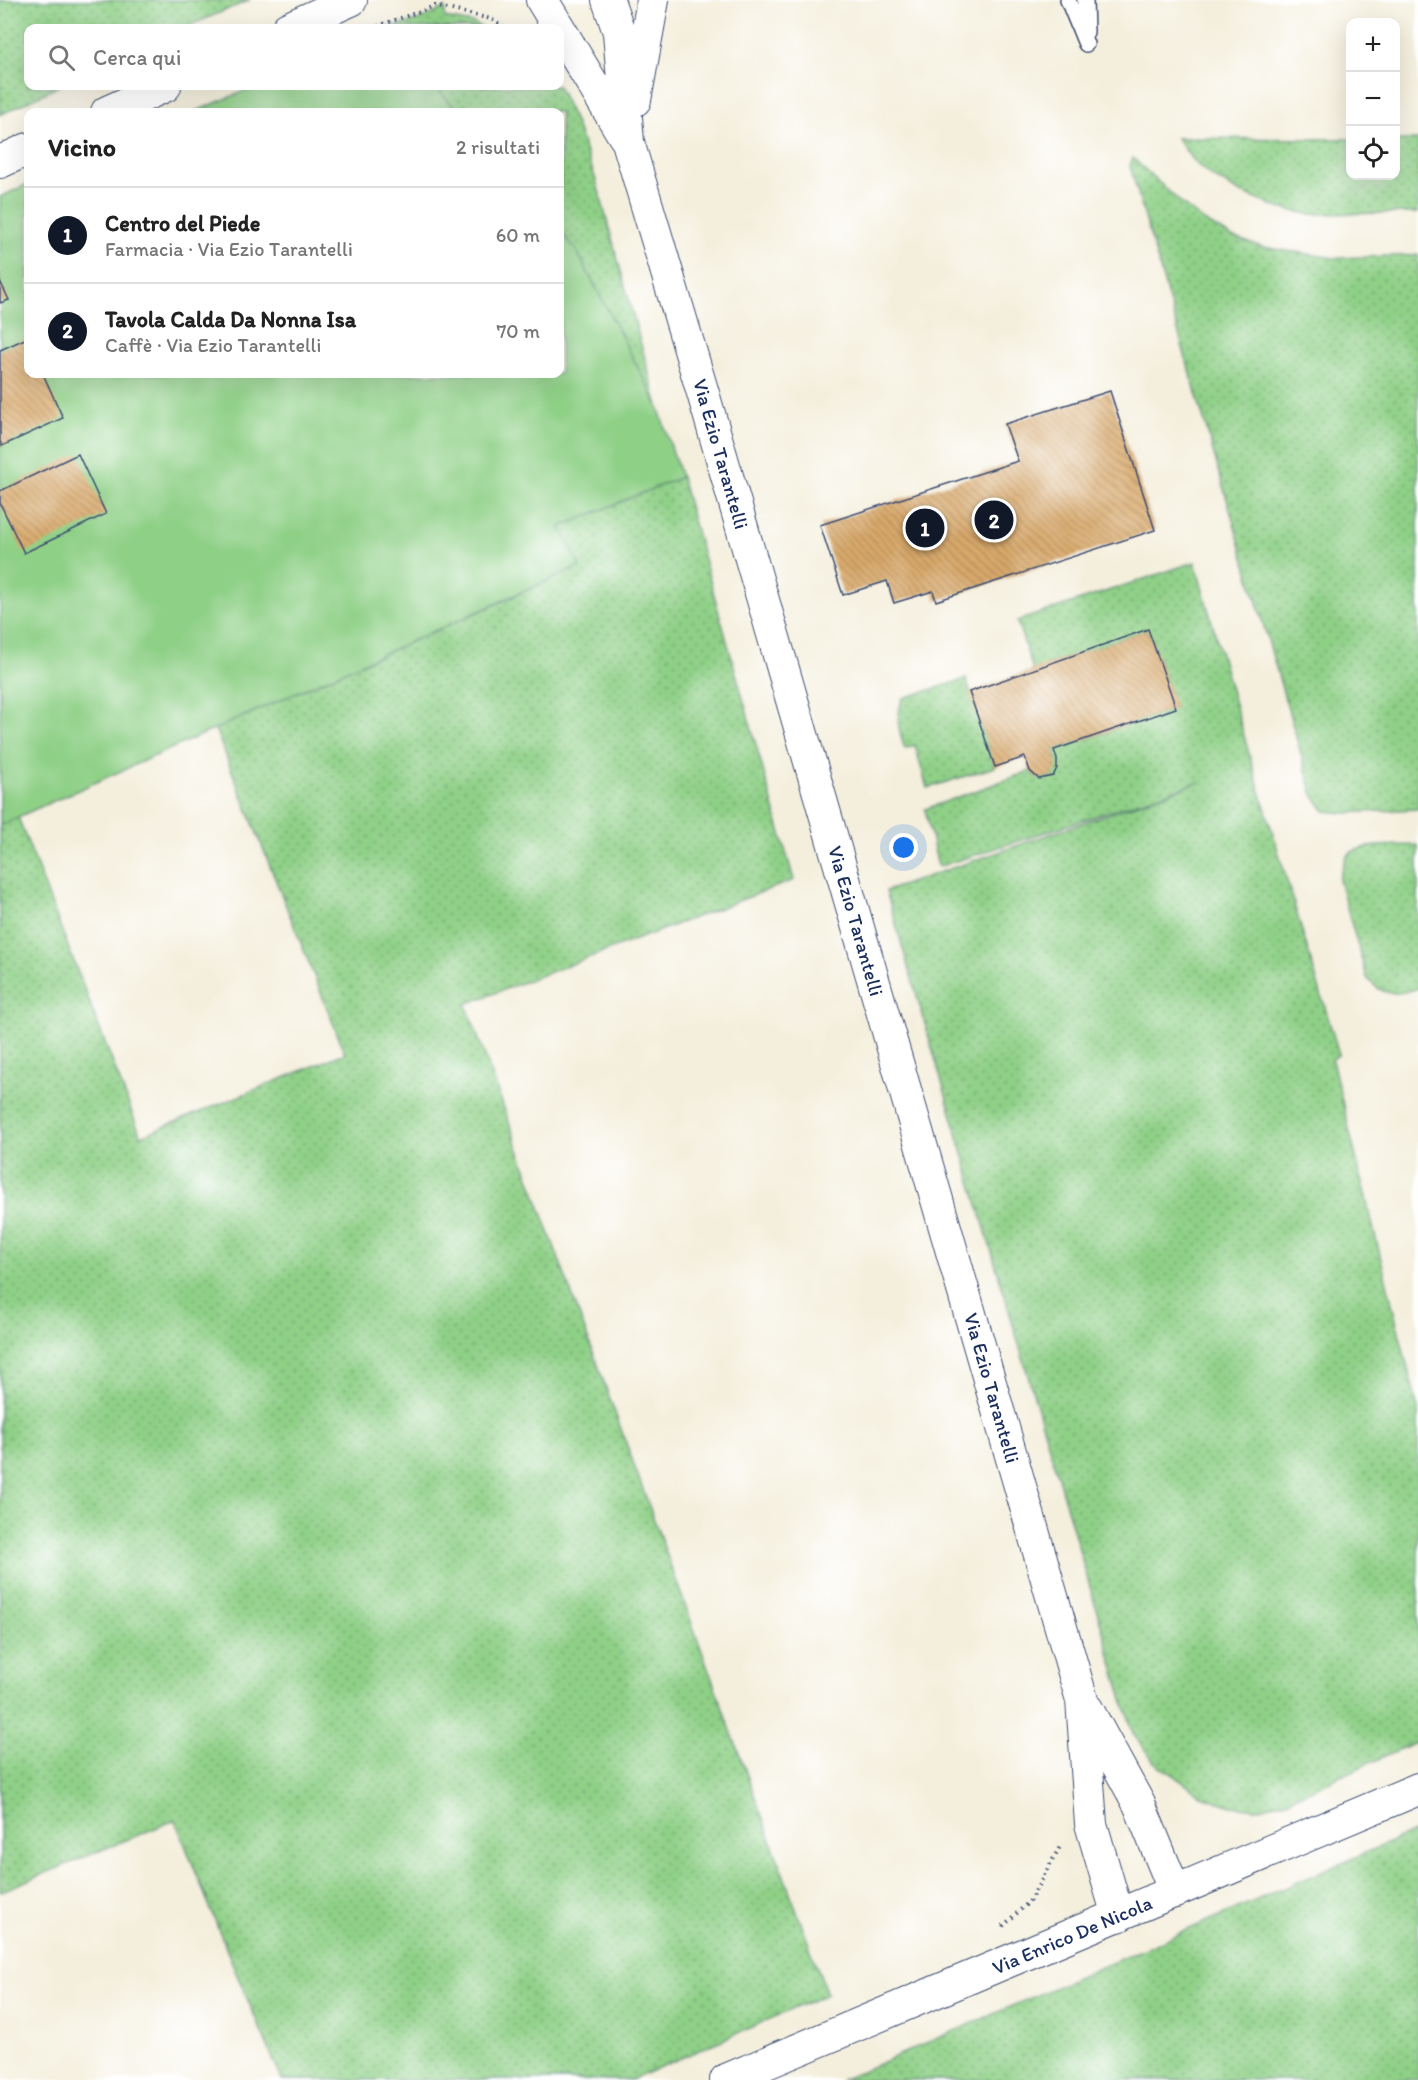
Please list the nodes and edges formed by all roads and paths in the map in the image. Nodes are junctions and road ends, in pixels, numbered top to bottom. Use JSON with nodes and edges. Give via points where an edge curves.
{"nodes":[{"id":1,"x":351,"y":0,"type":"edge"},
{"id":2,"x":543,"y":0,"type":"edge"},
{"id":3,"x":608,"y":0,"type":"edge"},
{"id":4,"x":653,"y":0,"type":"edge"},
{"id":5,"x":1068,"y":0,"type":"edge"},
{"id":6,"x":1085,"y":0,"type":"edge"},
{"id":7,"x":297,"y":24,"type":"edge"},
{"id":8,"x":383,"y":24,"type":"edge"},
{"id":9,"x":498,"y":24,"type":"edge"},
{"id":10,"x":557,"y":24,"type":"edge"},
{"id":11,"x":564,"y":35,"type":"edge"},
{"id":12,"x":156,"y":90,"type":"edge"},
{"id":13,"x":116,"y":108,"type":"edge"},
{"id":14,"x":628,"y":142,"type":"junction"},
{"id":15,"x":24,"y":151,"type":"edge"},
{"id":16,"x":0,"y":162,"type":"edge"},
{"id":17,"x":1082,"y":1700,"type":"junction"},
{"id":18,"x":1418,"y":1789,"type":"edge"},
{"id":19,"x":1064,"y":1836,"type":"dead end"},
{"id":20,"x":1175,"y":1892,"type":"junction"},
{"id":21,"x":1118,"y":1916,"type":"junction"},
{"id":22,"x":994,"y":1934,"type":"dead end"},
{"id":23,"x":726,"y":2080,"type":"edge"}],
"edges":[{"from":1,"to":7,"type":"street"},
{"from":2,"to":10,"type":"street"},
{"from":3,"to":14,"type":"street","via":[[618,32]]},
{"from":4,"to":14,"type":"street"},
{"from":5,"to":6,"type":"lane","via":[[1086,44]]},
{"from":8,"to":9,"type":"path","via":[[435,6]]},
{"from":11,"to":14,"type":"street"},
{"from":12,"to":13,"type":"street"},
{"from":14,"to":17,"type":"street","name":"Via Ezio Tarantelli"},
{"from":15,"to":16,"type":"street"},
{"from":17,"to":20,"type":"street","via":[[1139,1804]]},
{"from":17,"to":21,"type":"street","via":[[1091,1824]]},
{"from":18,"to":20,"type":"street","name":"Via Enrico De Nicola"},
{"from":19,"to":22,"type":"path","via":[[1058,1854],[1029,1902]]},
{"from":20,"to":21,"type":"street","name":"Via Enrico De Nicola"},
{"from":21,"to":23,"type":"street","name":"Via Enrico De Nicola"}]}
